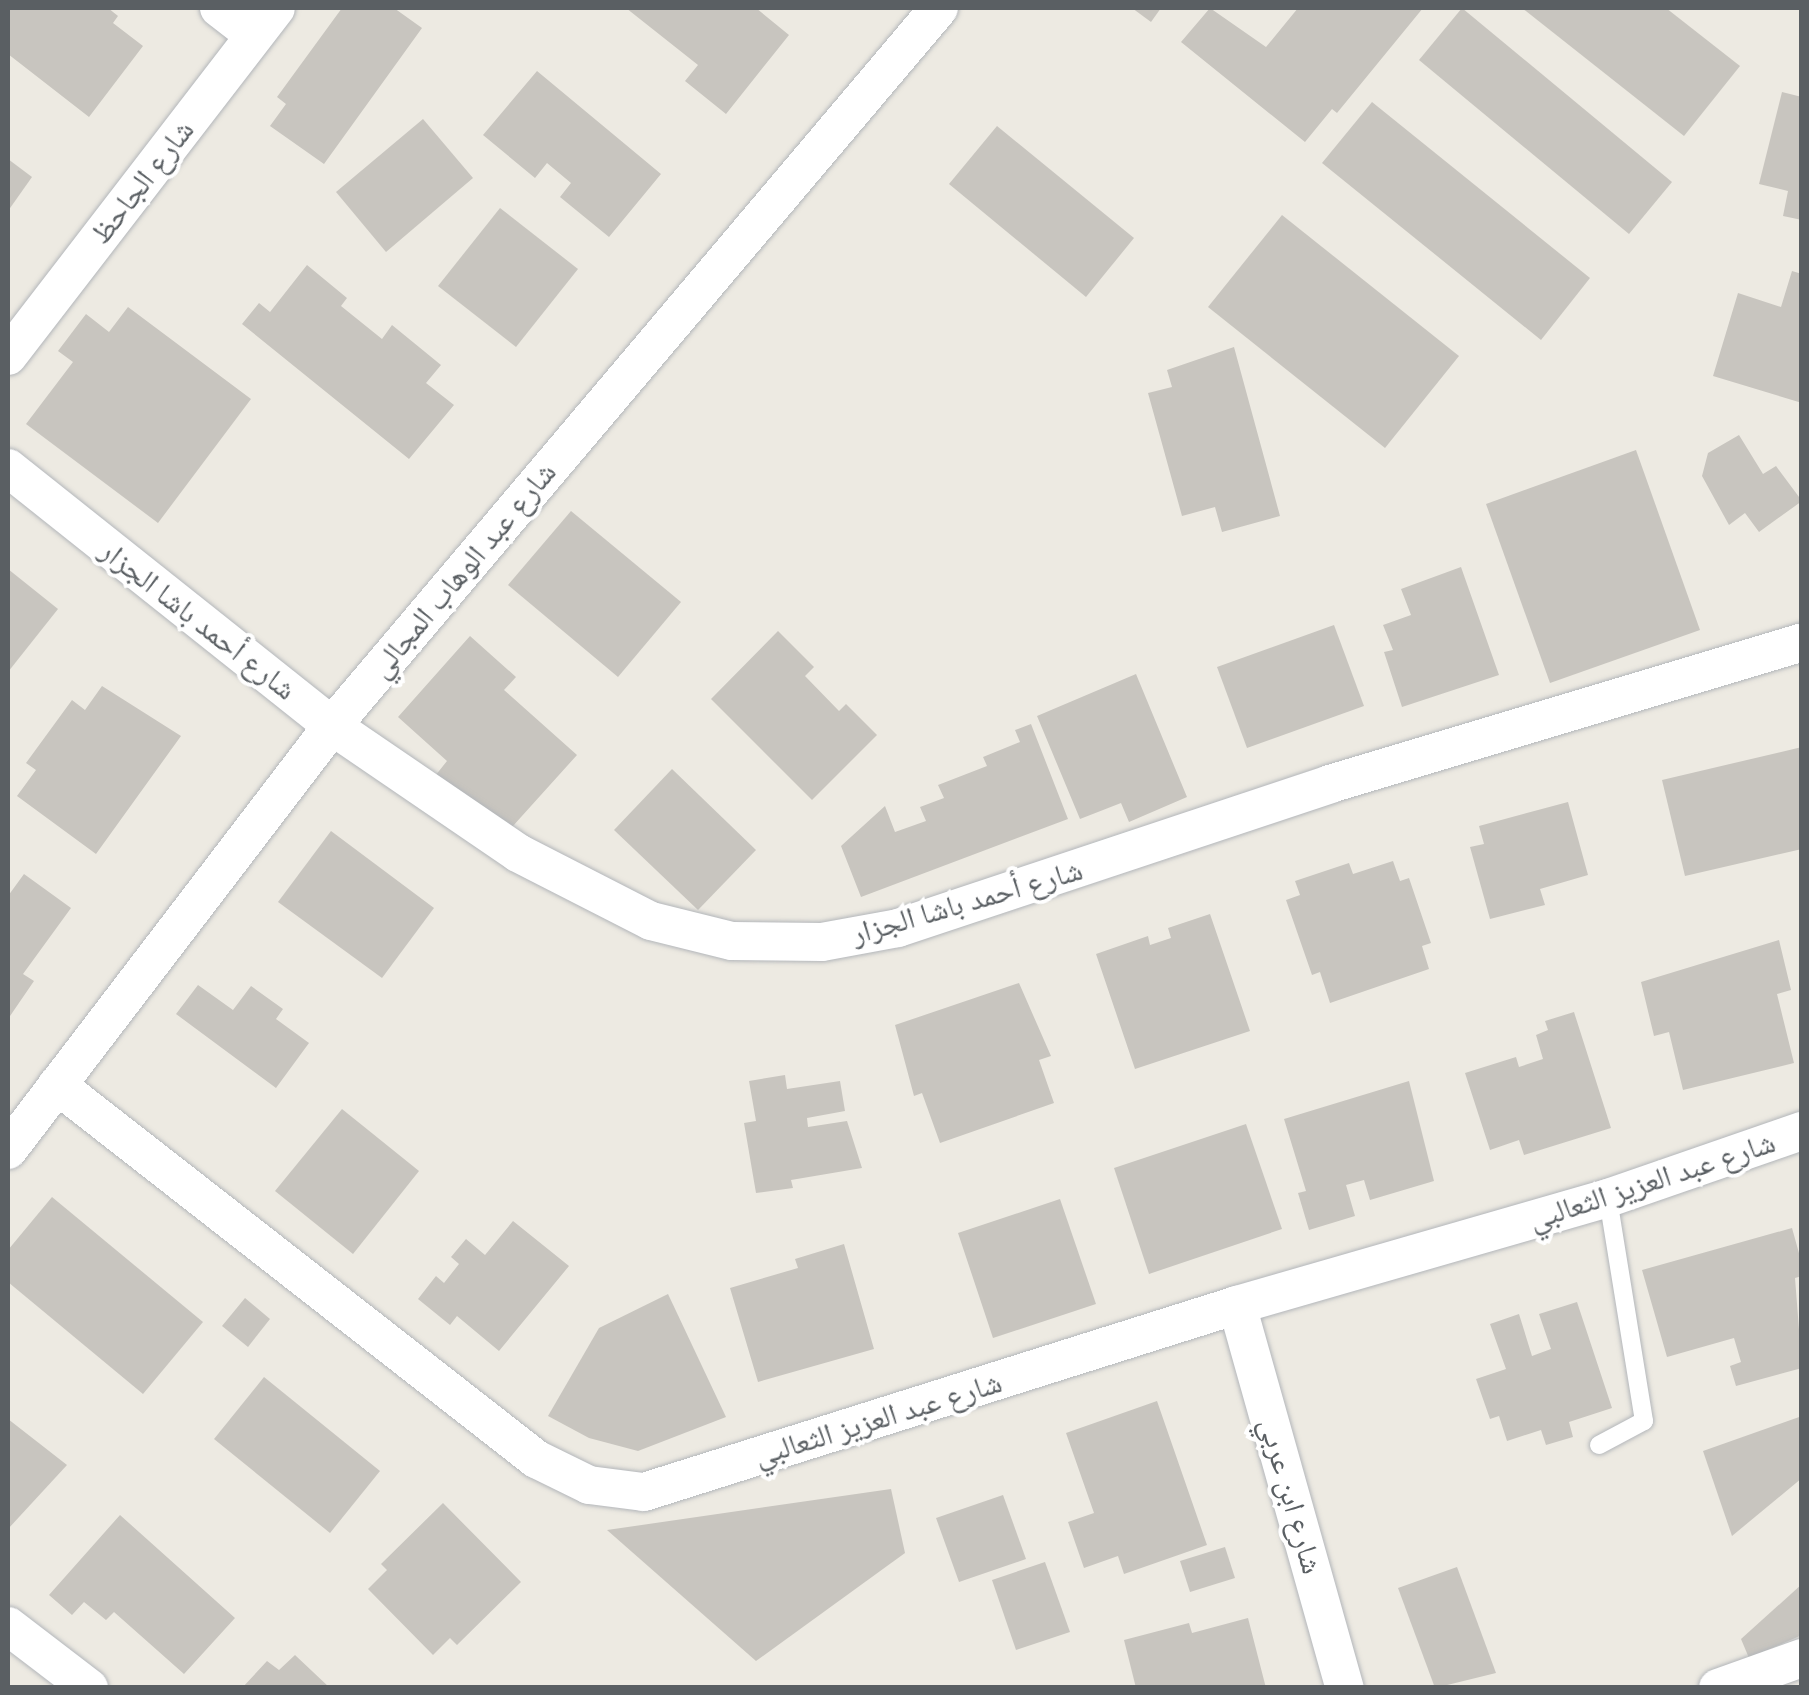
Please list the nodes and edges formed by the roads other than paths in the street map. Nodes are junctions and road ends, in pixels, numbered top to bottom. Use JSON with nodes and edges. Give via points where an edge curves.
{"nodes":[{"id":1,"x":218,"y":8,"type":"edge"},
{"id":2,"x":921,"y":14,"type":"edge"},
{"id":3,"x":265,"y":21,"type":"edge"},
{"id":4,"x":8,"y":356,"type":"edge"},
{"id":5,"x":8,"y":468,"type":"edge"},
{"id":6,"x":1802,"y":642,"type":"edge"},
{"id":7,"x":332,"y":726,"type":"junction"},
{"id":8,"x":57,"y":1084,"type":"junction"},
{"id":9,"x":1802,"y":1132,"type":"edge"},
{"id":10,"x":8,"y":1150,"type":"edge"},
{"id":11,"x":1608,"y":1198,"type":"junction"},
{"id":12,"x":1237,"y":1306,"type":"junction"},
{"id":13,"x":1599,"y":1445,"type":"dead end"},
{"id":14,"x":8,"y":1626,"type":"edge"},
{"id":15,"x":1802,"y":1658,"type":"edge"},
{"id":16,"x":89,"y":1688,"type":"edge"},
{"id":17,"x":1345,"y":1688,"type":"edge"},
{"id":18,"x":1718,"y":1688,"type":"edge"}],
"edges":[{"from":1,"to":3,"type":"street"},
{"from":2,"to":7,"type":"street","name":"شارع عبد الوهاب المجالي"},
{"from":3,"to":4,"type":"street","name":"شارع الجاحظ"},
{"from":5,"to":7,"type":"street","name":"شارع أحمد باشا الجزار"},
{"from":6,"to":7,"type":"street","name":"شارع أحمد باشا الجزار","via":[[1330,784],[898,928],[822,942],[732,941],[651,921],[577,888]]},
{"from":7,"to":8,"type":"street","name":"شارع عبد الوهاب المجالي"},
{"from":8,"to":10,"type":"street","name":"شارع عبد الوهاب المجالي"},
{"from":8,"to":12,"type":"street","name":"شارع عبد العزيز الثعالبي","via":[[536,1459],[590,1485],[644,1492]]},
{"from":9,"to":11,"type":"street","name":"شارع عبد العزيز الثعالبي"},
{"from":11,"to":12,"type":"street","name":"شارع عبد العزيز الثعالبي"},
{"from":11,"to":13,"type":"lane","via":[[1644,1421]]},
{"from":12,"to":17,"type":"street","name":"شارع ابن عربي"},
{"from":14,"to":16,"type":"street"},
{"from":15,"to":18,"type":"street"}]}
